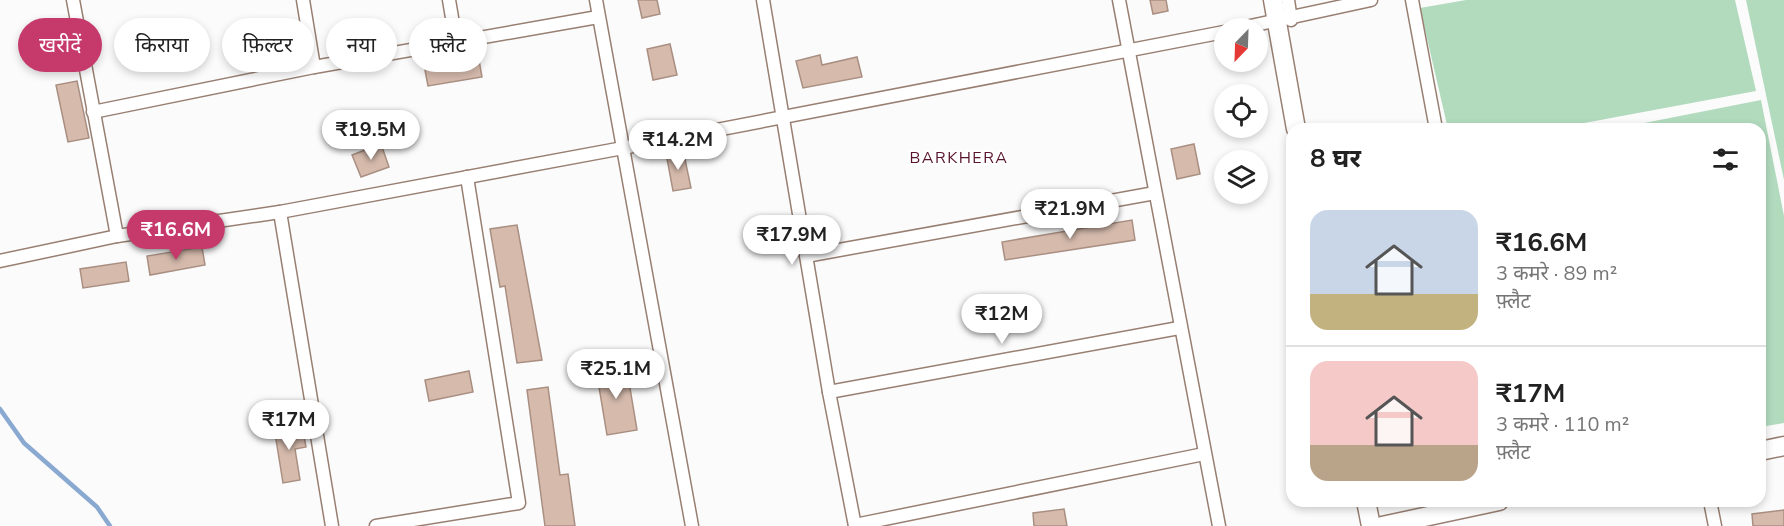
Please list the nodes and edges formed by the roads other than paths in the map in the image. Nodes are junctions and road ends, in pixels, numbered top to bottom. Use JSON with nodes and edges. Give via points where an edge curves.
{"nodes":[{"id":1,"x":73,"y":0,"type":"edge"},
{"id":2,"x":303,"y":0,"type":"edge"},
{"id":3,"x":448,"y":0,"type":"edge"},
{"id":4,"x":596,"y":0,"type":"edge"},
{"id":5,"x":764,"y":0,"type":"edge"},
{"id":6,"x":1119,"y":0,"type":"edge"},
{"id":7,"x":1273,"y":0,"type":"edge"},
{"id":8,"x":1288,"y":0,"type":"edge"},
{"id":9,"x":1371,"y":0,"type":"edge"},
{"id":10,"x":1412,"y":0,"type":"edge"},
{"id":11,"x":598,"y":17,"type":"junction"},
{"id":12,"x":306,"y":18,"type":"edge"},
{"id":13,"x":452,"y":18,"type":"edge"},
{"id":14,"x":1283,"y":21,"type":"junction"},
{"id":15,"x":1268,"y":24,"type":"edge"},
{"id":16,"x":1214,"y":34,"type":"edge"},
{"id":17,"x":487,"y":36,"type":"edge"},
{"id":18,"x":1129,"y":49,"type":"junction"},
{"id":19,"x":409,"y":50,"type":"edge"},
{"id":20,"x":314,"y":67,"type":"edge"},
{"id":21,"x":289,"y":72,"type":"edge"},
{"id":22,"x":93,"y":112,"type":"junction"},
{"id":23,"x":782,"y":118,"type":"junction"},
{"id":24,"x":1295,"y":123,"type":"edge"},
{"id":25,"x":1435,"y":123,"type":"edge"},
{"id":26,"x":623,"y":148,"type":"junction"},
{"id":27,"x":467,"y":177,"type":"junction"},
{"id":28,"x":1155,"y":193,"type":"junction"},
{"id":29,"x":280,"y":212,"type":"junction"},
{"id":30,"x":117,"y":236,"type":"junction"},
{"id":31,"x":806,"y":256,"type":"junction"},
{"id":32,"x":0,"y":261,"type":"edge"},
{"id":33,"x":1179,"y":328,"type":"junction"},
{"id":34,"x":829,"y":392,"type":"junction"},
{"id":35,"x":1784,"y":446,"type":"edge"},
{"id":36,"x":1766,"y":450,"type":"edge"},
{"id":37,"x":1204,"y":454,"type":"junction"},
{"id":38,"x":1367,"y":507,"type":"edge"},
{"id":39,"x":1471,"y":507,"type":"edge"},
{"id":40,"x":1711,"y":507,"type":"edge"},
{"id":41,"x":332,"y":526,"type":"edge"},
{"id":42,"x":376,"y":526,"type":"edge"},
{"id":43,"x":692,"y":526,"type":"edge"},
{"id":44,"x":855,"y":526,"type":"edge"},
{"id":45,"x":1219,"y":526,"type":"edge"},
{"id":46,"x":1371,"y":526,"type":"edge"},
{"id":47,"x":1382,"y":526,"type":"edge"},
{"id":48,"x":1715,"y":526,"type":"edge"}],
"edges":[{"from":1,"to":22,"type":"street"},
{"from":2,"to":12,"type":"street"},
{"from":3,"to":13,"type":"street"},
{"from":4,"to":11,"type":"street"},
{"from":5,"to":23,"type":"street"},
{"from":6,"to":18,"type":"street"},
{"from":7,"to":14,"type":"main road"},
{"from":8,"to":14,"type":"street"},
{"from":9,"to":14,"type":"street"},
{"from":10,"to":25,"type":"street"},
{"from":11,"to":17,"type":"street"},
{"from":11,"to":26,"type":"street"},
{"from":14,"to":15,"type":"street"},
{"from":14,"to":24,"type":"main road"},
{"from":16,"to":18,"type":"street"},
{"from":18,"to":23,"type":"street"},
{"from":18,"to":28,"type":"street"},
{"from":19,"to":20,"type":"street"},
{"from":21,"to":22,"type":"street"},
{"from":22,"to":30,"type":"street"},
{"from":23,"to":26,"type":"street"},
{"from":23,"to":31,"type":"street"},
{"from":26,"to":27,"type":"street"},
{"from":26,"to":43,"type":"street"},
{"from":27,"to":29,"type":"street"},
{"from":27,"to":42,"type":"street","via":[[519,503]]},
{"from":28,"to":31,"type":"street"},
{"from":28,"to":33,"type":"street"},
{"from":29,"to":30,"type":"street"},
{"from":29,"to":41,"type":"street"},
{"from":30,"to":32,"type":"street"},
{"from":31,"to":34,"type":"street"},
{"from":33,"to":34,"type":"street"},
{"from":33,"to":37,"type":"street"},
{"from":34,"to":44,"type":"street"},
{"from":35,"to":36,"type":"main road"},
{"from":37,"to":44,"type":"street"},
{"from":37,"to":45,"type":"street"},
{"from":38,"to":46,"type":"main road"},
{"from":39,"to":47,"type":"main road"},
{"from":40,"to":48,"type":"street"}]}
